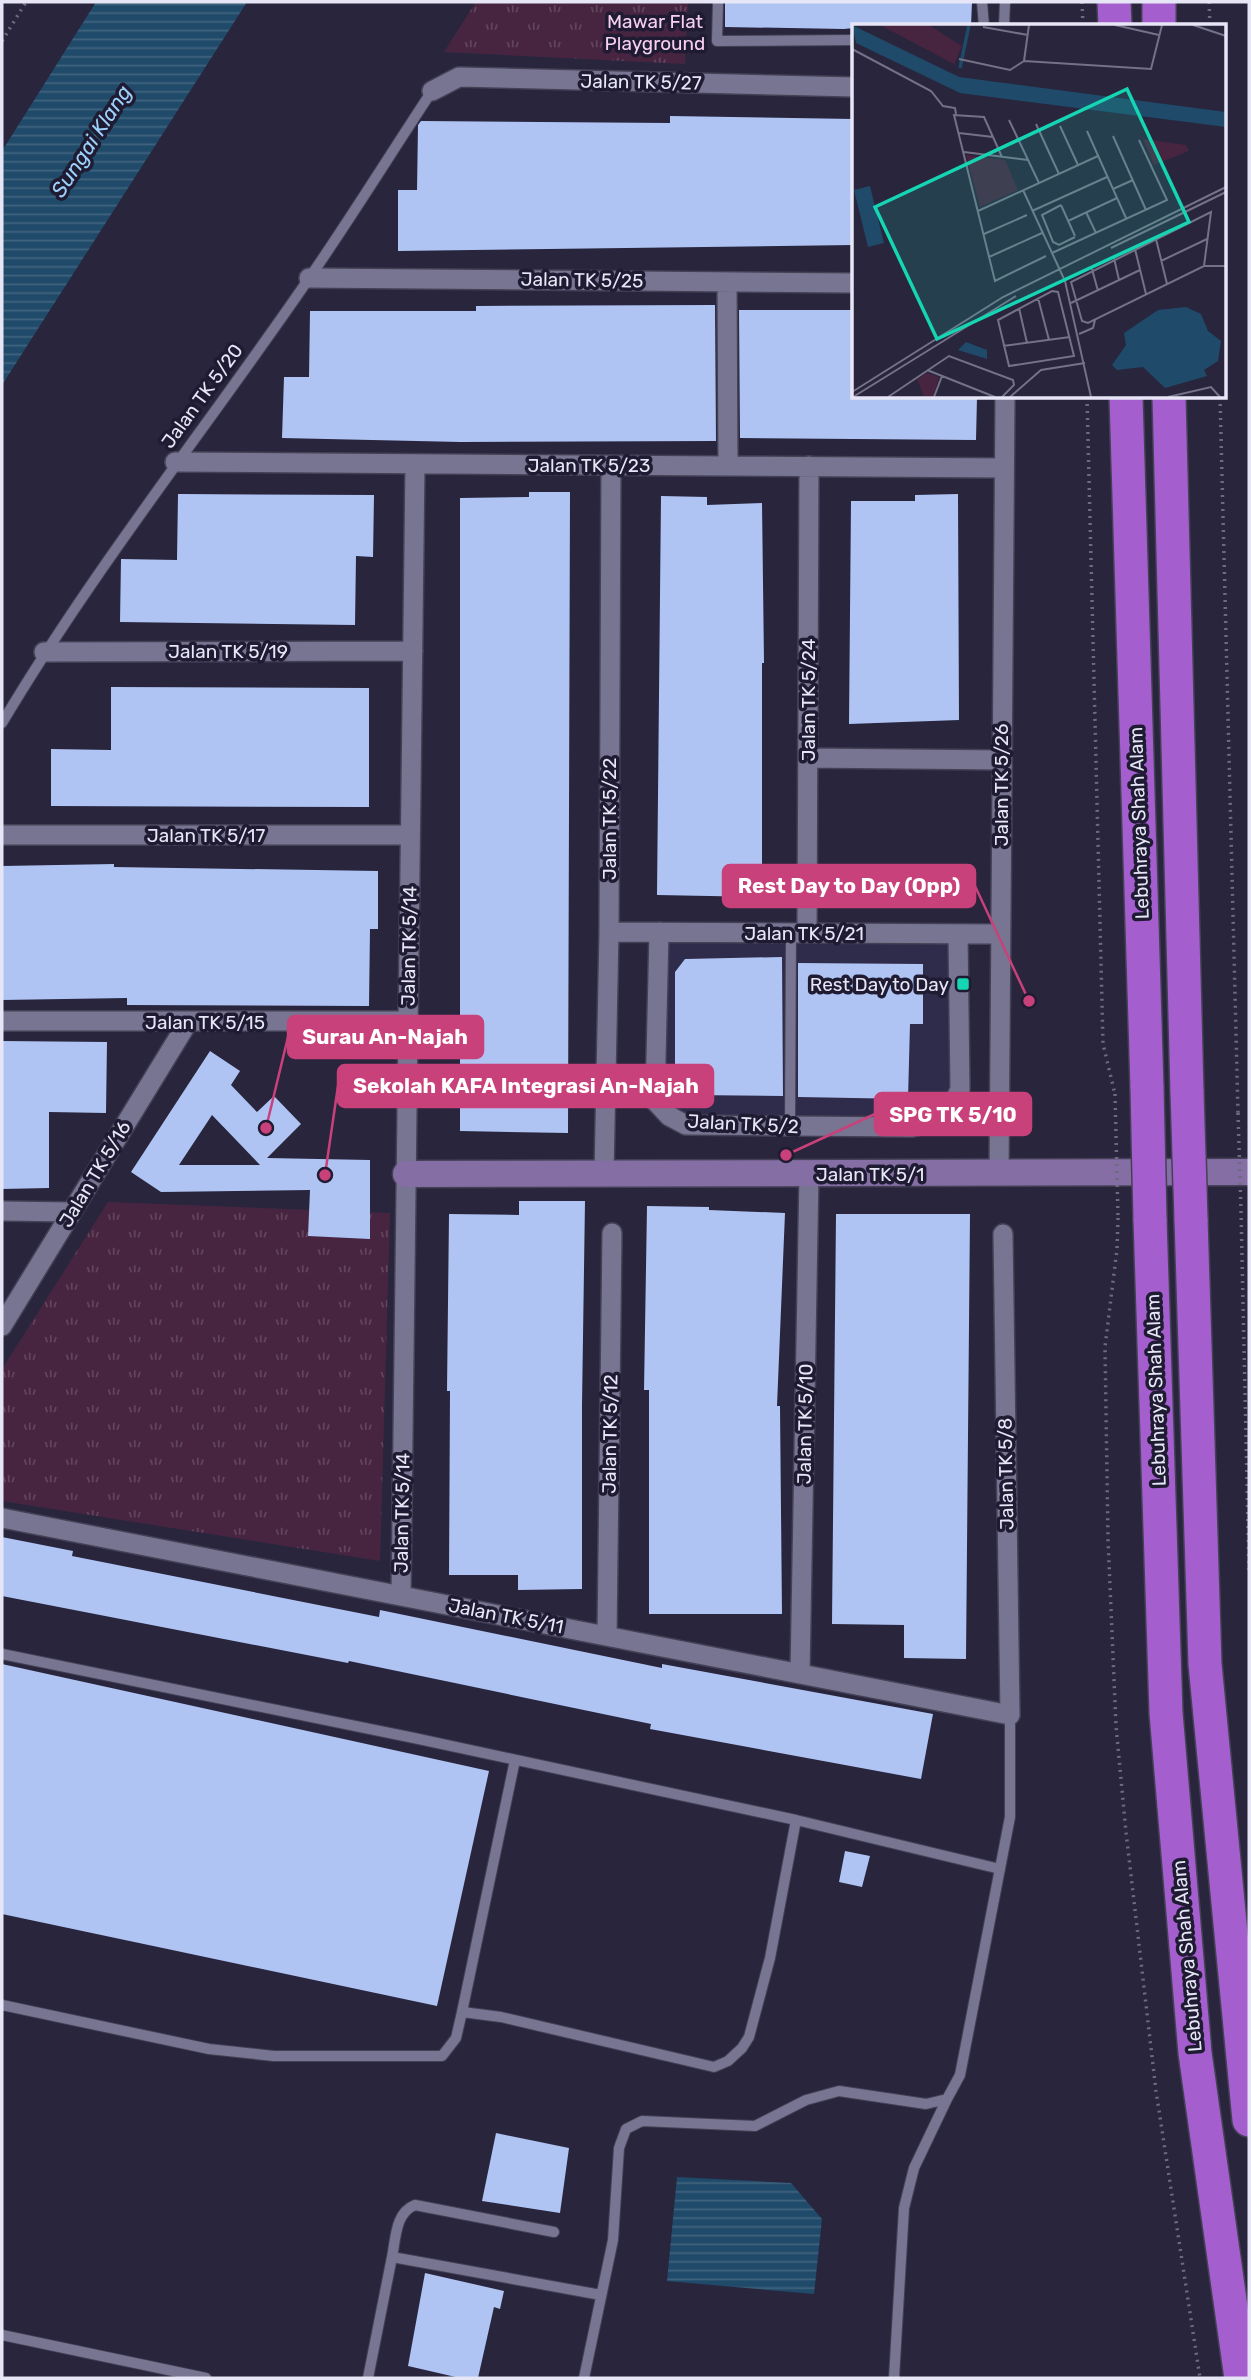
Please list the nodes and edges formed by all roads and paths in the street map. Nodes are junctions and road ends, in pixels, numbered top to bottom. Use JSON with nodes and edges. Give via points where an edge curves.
{"nodes":[{"id":1,"x":26,"y":2,"type":"edge"},
{"id":2,"x":718,"y":2,"type":"edge"},
{"id":3,"x":982,"y":2,"type":"edge"},
{"id":4,"x":1005,"y":2,"type":"edge"},
{"id":5,"x":1082,"y":2,"type":"edge"},
{"id":6,"x":1114,"y":2,"type":"edge"},
{"id":7,"x":1159,"y":2,"type":"edge"},
{"id":8,"x":1209,"y":2,"type":"edge"},
{"id":9,"x":984,"y":24,"type":"edge"},
{"id":10,"x":1004,"y":24,"type":"edge"},
{"id":11,"x":1083,"y":24,"type":"edge"},
{"id":12,"x":1115,"y":24,"type":"edge"},
{"id":13,"x":1159,"y":24,"type":"edge"},
{"id":14,"x":1210,"y":24,"type":"edge"},
{"id":15,"x":852,"y":40,"type":"edge"},
{"id":16,"x":2,"y":41,"type":"edge"},
{"id":17,"x":852,"y":87,"type":"edge"},
{"id":18,"x":432,"y":90,"type":"joint"},
{"id":19,"x":309,"y":278,"type":"junction"},
{"id":20,"x":727,"y":282,"type":"junction"},
{"id":21,"x":852,"y":283,"type":"edge"},
{"id":22,"x":1005,"y":399,"type":"edge"},
{"id":23,"x":1087,"y":399,"type":"edge"},
{"id":24,"x":1126,"y":399,"type":"edge"},
{"id":25,"x":1169,"y":399,"type":"edge"},
{"id":26,"x":1220,"y":399,"type":"edge"},
{"id":27,"x":175,"y":462,"type":"junction"},
{"id":28,"x":415,"y":464,"type":"junction"},
{"id":29,"x":611,"y":465,"type":"junction"},
{"id":30,"x":728,"y":466,"type":"junction"},
{"id":31,"x":809,"y":466,"type":"junction"},
{"id":32,"x":1004,"y":468,"type":"junction"},
{"id":33,"x":413,"y":651,"type":"junction"},
{"id":34,"x":44,"y":652,"type":"junction"},
{"id":35,"x":2,"y":723,"type":"edge"},
{"id":36,"x":808,"y":758,"type":"junction"},
{"id":37,"x":1002,"y":760,"type":"junction"},
{"id":38,"x":2,"y":835,"type":"edge"},
{"id":39,"x":410,"y":835,"type":"junction"},
{"id":40,"x":609,"y":932,"type":"junction"},
{"id":41,"x":659,"y":932,"type":"junction"},
{"id":42,"x":799,"y":933,"type":"junction"},
{"id":43,"x":958,"y":934,"type":"junction"},
{"id":44,"x":1000,"y":934,"type":"junction"},
{"id":45,"x":2,"y":1021,"type":"edge"},
{"id":46,"x":188,"y":1021,"type":"junction"},
{"id":47,"x":408,"y":1021,"type":"junction"},
{"id":48,"x":790,"y":1126,"type":"junction"},
{"id":49,"x":1249,"y":1172,"type":"edge"},
{"id":50,"x":406,"y":1174,"type":"junction"},
{"id":51,"x":604,"y":1174,"type":"junction"},
{"id":52,"x":810,"y":1174,"type":"junction"},
{"id":53,"x":999,"y":1174,"type":"junction"},
{"id":54,"x":2,"y":1211,"type":"edge"},
{"id":55,"x":72,"y":1212,"type":"junction"},
{"id":56,"x":612,"y":1233,"type":"dead end"},
{"id":57,"x":1003,"y":1234,"type":"dead end"},
{"id":58,"x":2,"y":1326,"type":"edge"},
{"id":59,"x":2,"y":1518,"type":"edge"},
{"id":60,"x":1249,"y":1573,"type":"edge"},
{"id":61,"x":401,"y":1595,"type":"junction"},
{"id":62,"x":607,"y":1636,"type":"junction"},
{"id":63,"x":2,"y":1654,"type":"edge"},
{"id":64,"x":800,"y":1674,"type":"junction"},
{"id":65,"x":1010,"y":1715,"type":"junction"},
{"id":66,"x":514,"y":1760,"type":"junction"},
{"id":67,"x":796,"y":1820,"type":"junction"},
{"id":68,"x":1000,"y":1869,"type":"junction"},
{"id":69,"x":2,"y":2005,"type":"edge"},
{"id":70,"x":461,"y":2012,"type":"junction"},
{"id":71,"x":947,"y":2099,"type":"junction"},
{"id":72,"x":1249,"y":2120,"type":"edge"},
{"id":73,"x":554,"y":2232,"type":"dead end"},
{"id":74,"x":392,"y":2257,"type":"junction"},
{"id":75,"x":601,"y":2295,"type":"junction"},
{"id":76,"x":2,"y":2335,"type":"edge"},
{"id":77,"x":206,"y":2378,"type":"edge"},
{"id":78,"x":368,"y":2378,"type":"edge"},
{"id":79,"x":584,"y":2378,"type":"edge"},
{"id":80,"x":894,"y":2378,"type":"edge"},
{"id":81,"x":1200,"y":2378,"type":"edge"},
{"id":82,"x":1241,"y":2378,"type":"edge"}],
"edges":[{"from":1,"to":16,"type":"path"},
{"from":2,"to":15,"type":"lane","via":[[717,41]]},
{"from":3,"to":9,"type":"lane"},
{"from":4,"to":10,"type":"lane"},
{"from":5,"to":11,"type":"path"},
{"from":6,"to":12,"type":"highway"},
{"from":7,"to":13,"type":"highway"},
{"from":8,"to":14,"type":"path"},
{"from":17,"to":18,"type":"street","name":"Jalan TK 5/27","via":[[459,77]]},
{"from":18,"to":19,"type":"lane","name":"Jalan TK 5/20"},
{"from":19,"to":20,"type":"street","name":"Jalan TK 5/25"},
{"from":19,"to":27,"type":"lane","name":"Jalan TK 5/20"},
{"from":20,"to":21,"type":"street","name":"Jalan TK 5/25"},
{"from":20,"to":30,"type":"street"},
{"from":22,"to":32,"type":"street","name":"Jalan TK 5/26"},
{"from":23,"to":81,"type":"path","bridge":true,"via":[[1103,1044],[1115,1094],[1118,1218],[1105,1347],[1116,1727],[1156,2091]]},
{"from":24,"to":82,"type":"highway","name":"Lebuhraya Shah Alam","bridge":true,"via":[[1166,1713],[1195,2053]]},
{"from":25,"to":72,"type":"highway","name":"Lebuhraya Shah Alam","bridge":true,"via":[[1205,1664]]},
{"from":26,"to":60,"type":"path","bridge":true},
{"from":27,"to":28,"type":"street","name":"Jalan TK 5/23"},
{"from":27,"to":34,"type":"lane","name":"Jalan TK 5/20"},
{"from":28,"to":29,"type":"street","name":"Jalan TK 5/23"},
{"from":28,"to":33,"type":"street","name":"Jalan TK 5/14"},
{"from":29,"to":30,"type":"street","name":"Jalan TK 5/23"},
{"from":29,"to":40,"type":"street","name":"Jalan TK 5/22"},
{"from":30,"to":31,"type":"street","name":"Jalan TK 5/23"},
{"from":31,"to":32,"type":"street","name":"Jalan TK 5/23"},
{"from":31,"to":36,"type":"street","name":"Jalan TK 5/24"},
{"from":32,"to":37,"type":"street","name":"Jalan TK 5/26"},
{"from":33,"to":34,"type":"street","name":"Jalan TK 5/19"},
{"from":33,"to":39,"type":"street","name":"Jalan TK 5/14"},
{"from":34,"to":35,"type":"lane","name":"Jalan TK 5/20"},
{"from":36,"to":37,"type":"street"},
{"from":36,"to":42,"type":"street","name":"Jalan TK 5/24"},
{"from":37,"to":44,"type":"street","name":"Jalan TK 5/26"},
{"from":38,"to":39,"type":"street","name":"Jalan TK 5/17"},
{"from":39,"to":47,"type":"street","name":"Jalan TK 5/14"},
{"from":40,"to":41,"type":"street","name":"Jalan TK 5/21"},
{"from":40,"to":51,"type":"street","name":"Jalan TK 5/22"},
{"from":41,"to":42,"type":"street","name":"Jalan TK 5/21"},
{"from":41,"to":48,"type":"street","name":"Jalan TK 5/2","via":[[655,1101],[668,1116],[686,1125]]},
{"from":42,"to":43,"type":"street","name":"Jalan TK 5/21"},
{"from":42,"to":48,"type":"lane"},
{"from":43,"to":44,"type":"street","name":"Jalan TK 5/21"},
{"from":43,"to":48,"type":"street","name":"Jalan TK 5/2","via":[[960,1089],[953,1107],[934,1122],[912,1128]]},
{"from":44,"to":53,"type":"street","name":"Jalan TK 5/26"},
{"from":45,"to":46,"type":"street","name":"Jalan TK 5/15"},
{"from":46,"to":47,"type":"street","name":"Jalan TK 5/15"},
{"from":46,"to":55,"type":"street","name":"Jalan TK 5/16"},
{"from":47,"to":50,"type":"street","name":"Jalan TK 5/14"},
{"from":49,"to":53,"type":"street","name":"Jalan TK 5/1"},
{"from":50,"to":51,"type":"street","name":"Jalan TK 5/1"},
{"from":50,"to":61,"type":"street","name":"Jalan TK 5/14"},
{"from":51,"to":52,"type":"street","name":"Jalan TK 5/1"},
{"from":52,"to":53,"type":"street","name":"Jalan TK 5/1"},
{"from":52,"to":64,"type":"street","name":"Jalan TK 5/10"},
{"from":54,"to":55,"type":"street"},
{"from":55,"to":58,"type":"street","name":"Jalan TK 5/16"},
{"from":56,"to":62,"type":"street","name":"Jalan TK 5/12"},
{"from":57,"to":65,"type":"street","name":"Jalan TK 5/8"},
{"from":59,"to":61,"type":"street","name":"Jalan TK 5/11"},
{"from":61,"to":62,"type":"street","name":"Jalan TK 5/11"},
{"from":62,"to":64,"type":"street","name":"Jalan TK 5/11"},
{"from":63,"to":66,"type":"lane"},
{"from":64,"to":65,"type":"street","name":"Jalan TK 5/11"},
{"from":65,"to":68,"type":"lane","via":[[1010,1817]]},
{"from":66,"to":67,"type":"lane"},
{"from":66,"to":70,"type":"lane"},
{"from":67,"to":68,"type":"lane"},
{"from":67,"to":70,"type":"lane","via":[[770,1958],[749,2036],[728,2061],[715,2067],[501,2017]]},
{"from":68,"to":71,"type":"lane","via":[[960,2075]]},
{"from":69,"to":70,"type":"lane","via":[[209,2049],[274,2056],[442,2056],[456,2038]]},
{"from":71,"to":75,"type":"lane","via":[[926,2104],[839,2091],[806,2100],[755,2126],[642,2121],[626,2129],[619,2148],[613,2240]]},
{"from":71,"to":80,"type":"lane","via":[[914,2168],[904,2208]]},
{"from":73,"to":74,"type":"lane","via":[[415,2205],[405,2209],[400,2218]]},
{"from":74,"to":75,"type":"lane"},
{"from":74,"to":78,"type":"lane"},
{"from":75,"to":79,"type":"lane"},
{"from":76,"to":77,"type":"lane"}]}
